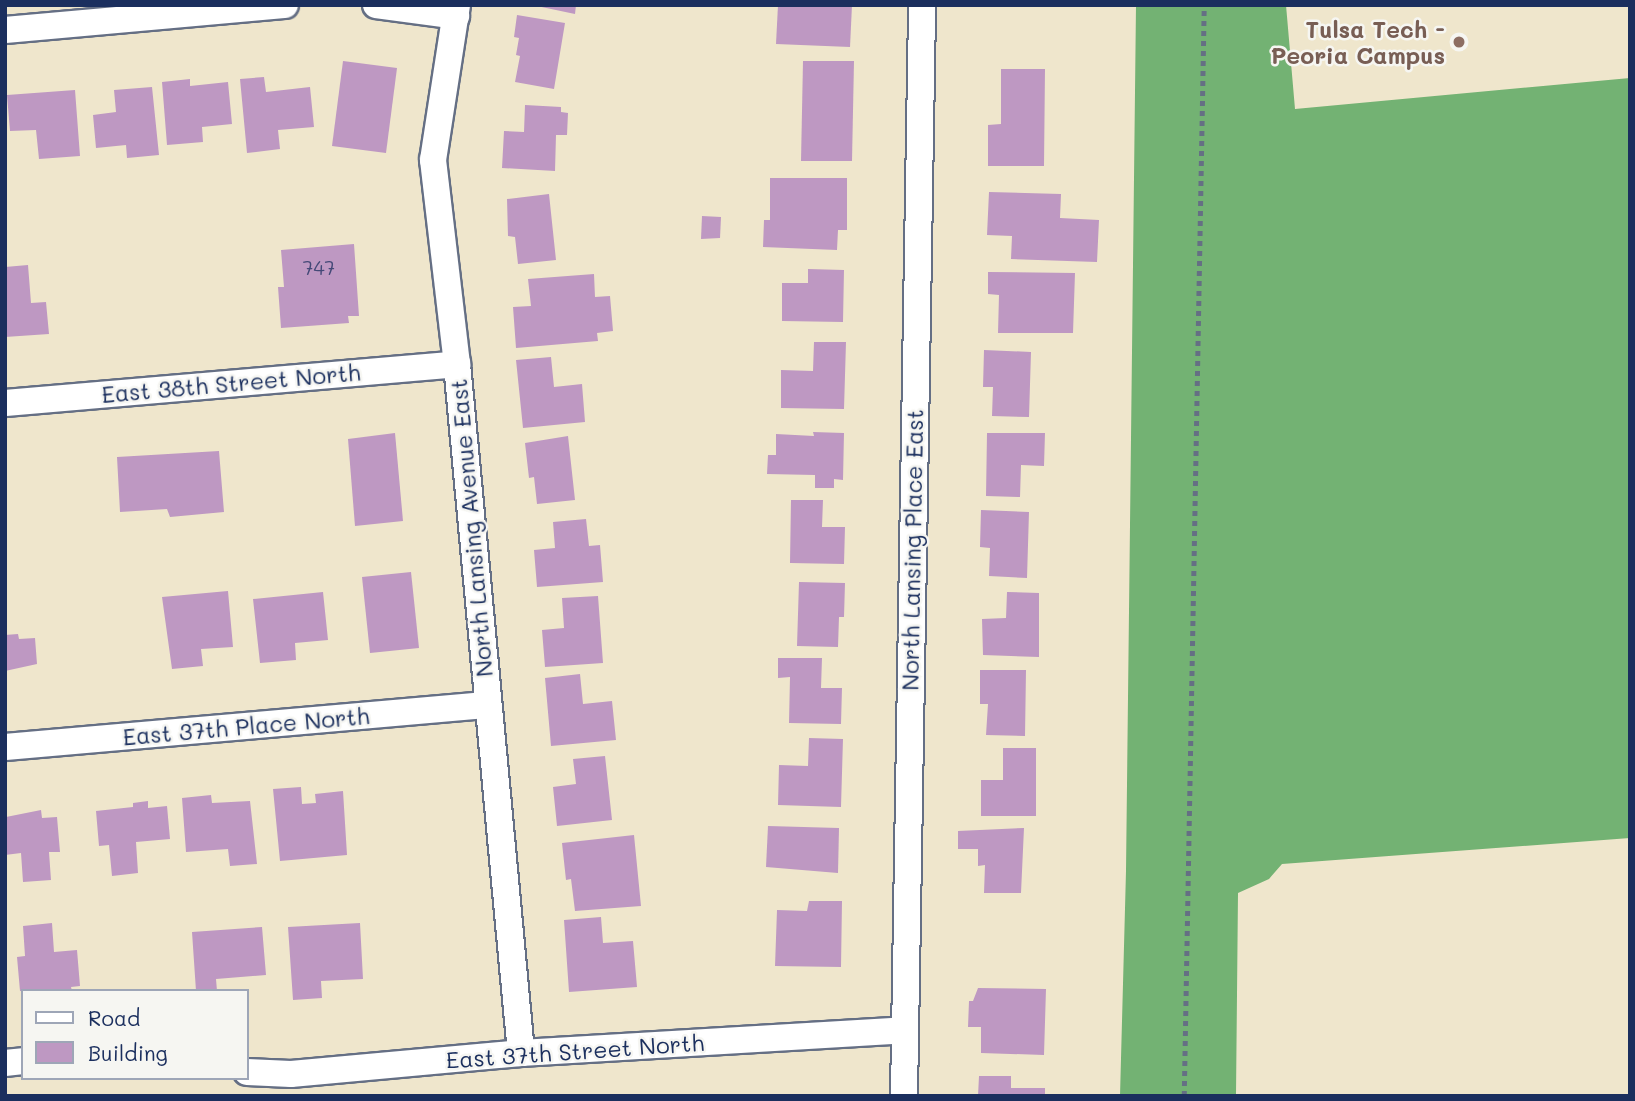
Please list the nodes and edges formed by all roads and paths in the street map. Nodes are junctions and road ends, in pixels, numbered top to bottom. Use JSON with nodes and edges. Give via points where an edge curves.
{"nodes":[{"id":1,"x":285,"y":5,"type":"edge"},
{"id":2,"x":376,"y":5,"type":"edge"},
{"id":3,"x":922,"y":5,"type":"edge"},
{"id":4,"x":1204,"y":5,"type":"edge"},
{"id":5,"x":457,"y":10,"type":"edge"},
{"id":6,"x":5,"y":30,"type":"edge"},
{"id":7,"x":457,"y":364,"type":"junction"},
{"id":8,"x":5,"y":403,"type":"edge"},
{"id":9,"x":487,"y":705,"type":"junction"},
{"id":10,"x":5,"y":747,"type":"edge"},
{"id":11,"x":904,"y":1030,"type":"junction"},
{"id":12,"x":521,"y":1053,"type":"junction"},
{"id":13,"x":248,"y":1072,"type":"edge"},
{"id":14,"x":292,"y":1085,"type":"edge"},
{"id":15,"x":904,"y":1096,"type":"edge"},
{"id":16,"x":1184,"y":1096,"type":"edge"}],
"edges":[{"from":1,"to":6,"type":"street"},
{"from":2,"to":5,"type":"street"},
{"from":3,"to":11,"type":"street","name":"North Lansing Place East"},
{"from":4,"to":16,"type":"path"},
{"from":5,"to":7,"type":"street","name":"North Lansing Avenue East","via":[[433,160]]},
{"from":7,"to":8,"type":"street","name":"East 38th Street North"},
{"from":7,"to":9,"type":"street","name":"North Lansing Avenue East"},
{"from":9,"to":10,"type":"street","name":"East 37th Place North"},
{"from":9,"to":12,"type":"street","name":"North Lansing Avenue East"},
{"from":11,"to":12,"type":"street","name":"East 37th Street North"},
{"from":11,"to":15,"type":"street","name":"North Lansing Place East"},
{"from":12,"to":14,"type":"street","name":"East 37th Street North"},
{"from":13,"to":14,"type":"street","name":"East 37th Street North"}]}
